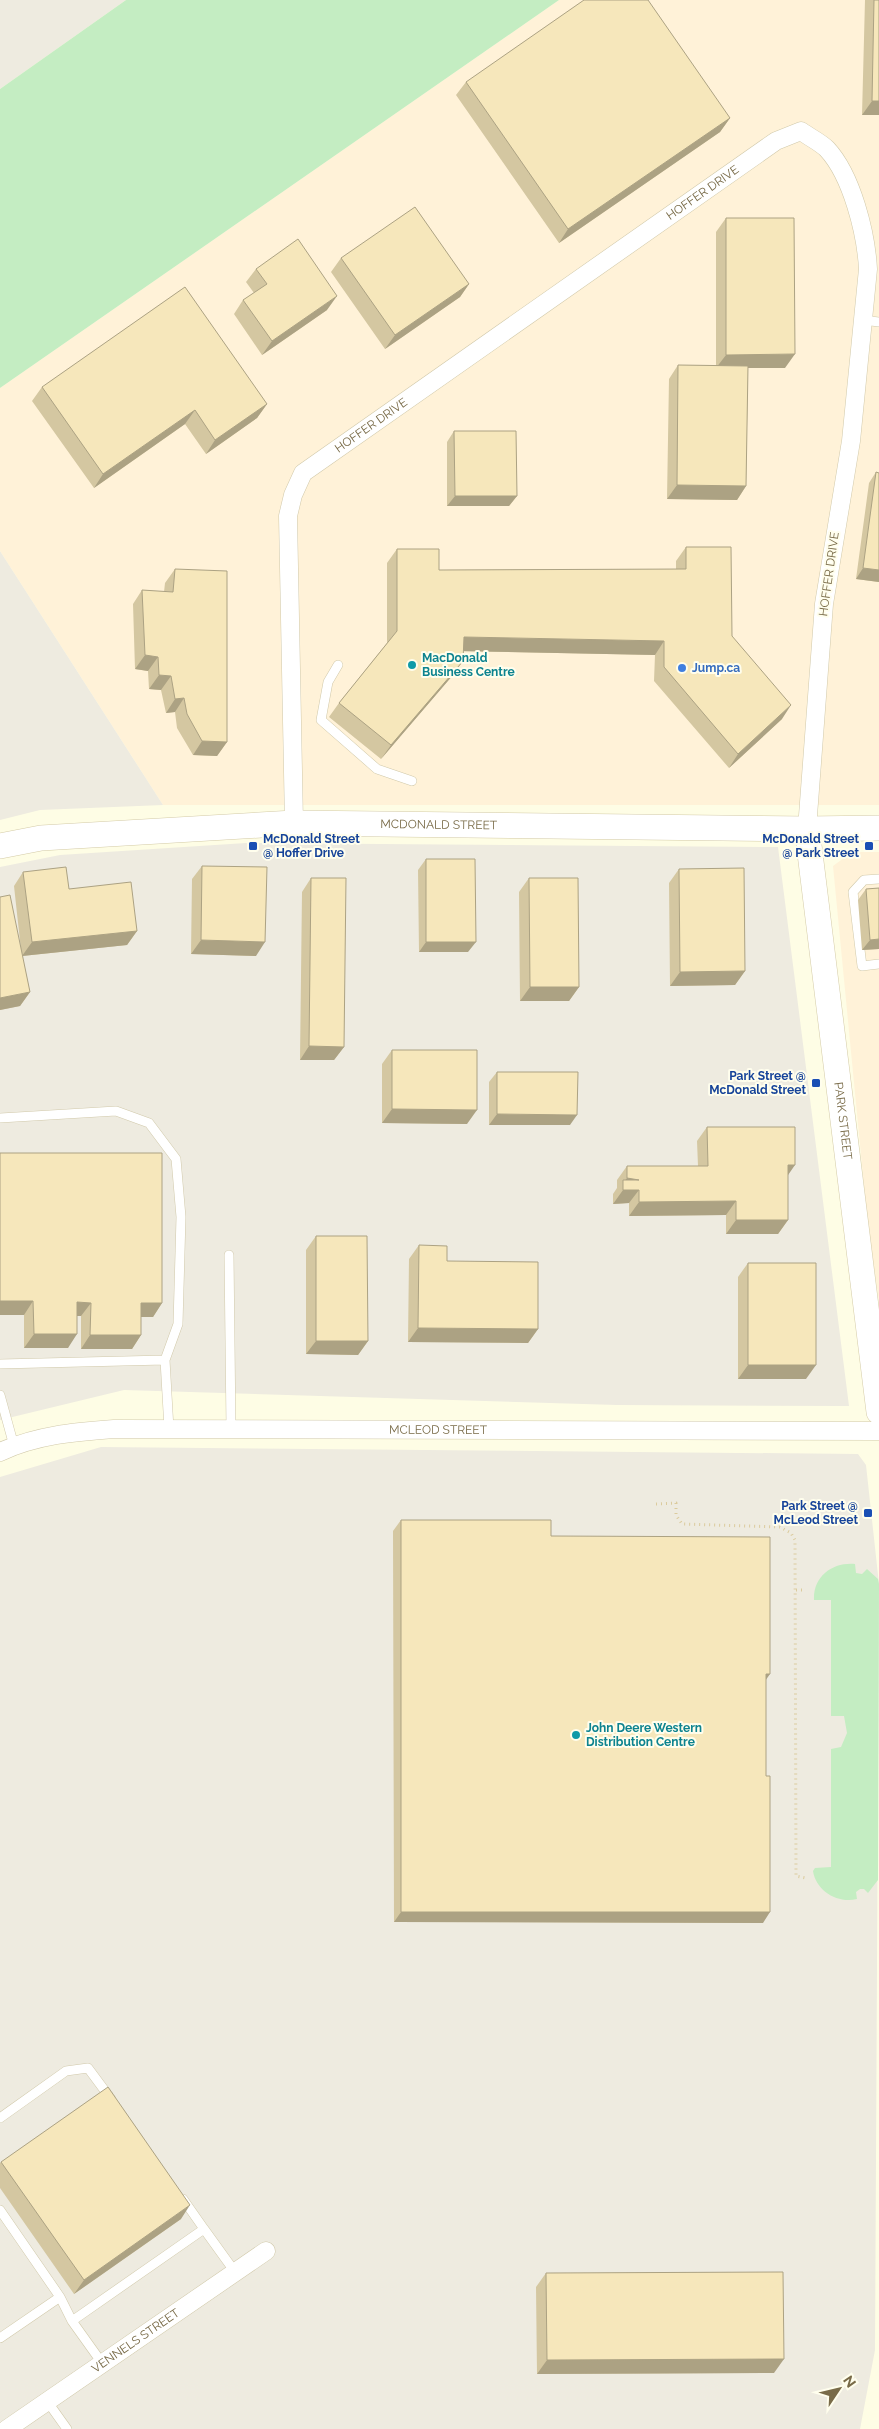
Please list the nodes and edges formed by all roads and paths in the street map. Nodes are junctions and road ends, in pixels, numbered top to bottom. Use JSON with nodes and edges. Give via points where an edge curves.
{"nodes":[{"id":1,"x":871,"y":321,"type":"edge"},
{"id":2,"x":338,"y":665,"type":"dead end"},
{"id":3,"x":412,"y":781,"type":"dead end"},
{"id":4,"x":294,"y":822,"type":"junction"},
{"id":5,"x":879,"y":828,"type":"edge"},
{"id":6,"x":807,"y":829,"type":"junction"},
{"id":7,"x":0,"y":846,"type":"edge"},
{"id":8,"x":879,"y":879,"type":"edge"},
{"id":9,"x":879,"y":964,"type":"edge"},
{"id":10,"x":0,"y":1118,"type":"edge"},
{"id":11,"x":229,"y":1255,"type":"dead end"},
{"id":12,"x":165,"y":1360,"type":"junction"},
{"id":13,"x":0,"y":1364,"type":"edge"},
{"id":14,"x":0,"y":1395,"type":"edge"},
{"id":15,"x":879,"y":1412,"type":"edge"},
{"id":16,"x":169,"y":1429,"type":"junction"},
{"id":17,"x":231,"y":1429,"type":"junction"},
{"id":18,"x":879,"y":1431,"type":"edge"},
{"id":19,"x":7,"y":1449,"type":"edge"},
{"id":20,"x":656,"y":1504,"type":"dead end"},
{"id":21,"x":796,"y":1590,"type":"junction"},
{"id":22,"x":805,"y":1590,"type":"dead end"},
{"id":23,"x":806,"y":1878,"type":"dead end"},
{"id":24,"x":117,"y":2108,"type":"edge"},
{"id":25,"x":0,"y":2118,"type":"edge"},
{"id":26,"x":175,"y":2188,"type":"edge"},
{"id":27,"x":0,"y":2210,"type":"edge"},
{"id":28,"x":204,"y":2229,"type":"junction"},
{"id":29,"x":266,"y":2251,"type":"dead end"},
{"id":30,"x":235,"y":2272,"type":"junction"},
{"id":31,"x":60,"y":2297,"type":"junction"},
{"id":32,"x":72,"y":2321,"type":"junction"},
{"id":33,"x":0,"y":2338,"type":"edge"},
{"id":34,"x":102,"y":2363,"type":"junction"},
{"id":35,"x":47,"y":2402,"type":"junction"},
{"id":36,"x":6,"y":2429,"type":"edge"},
{"id":37,"x":67,"y":2429,"type":"edge"}],
"edges":[{"from":1,"to":4,"type":"street","name":"HOFFER DRIVE","via":[[866,241],[857,208],[844,177],[827,150],[802,131],[776,141],[303,474],[288,516]]},
{"from":1,"to":6,"type":"street","name":"HOFFER DRIVE","via":[[824,604]]},
{"from":2,"to":3,"type":"lane","via":[[328,682],[321,720],[377,768]]},
{"from":4,"to":6,"type":"main road","name":"MCDONALD STREET"},
{"from":4,"to":7,"type":"main road","name":"MCDONALD STREET","via":[[41,838]]},
{"from":5,"to":6,"type":"main road","name":"MCDONALD STREET"},
{"from":6,"to":15,"type":"main road","name":"PARK STREET"},
{"from":8,"to":9,"type":"lane","via":[[864,880],[853,892],[862,966]]},
{"from":10,"to":12,"type":"lane","via":[[116,1111],[149,1123],[176,1159],[181,1217],[178,1324]]},
{"from":11,"to":17,"type":"lane"},
{"from":12,"to":13,"type":"lane"},
{"from":12,"to":16,"type":"lane"},
{"from":14,"to":19,"type":"lane"},
{"from":16,"to":17,"type":"street","name":"MCLEOD STREET"},
{"from":16,"to":19,"type":"street","name":"MCLEOD STREET","via":[[114,1428],[67,1433],[24,1441]]},
{"from":17,"to":18,"type":"street","name":"MCLEOD STREET"},
{"from":20,"to":21,"type":"path","via":[[676,1503],[678,1521],[690,1526],[780,1527],[788,1531],[794,1540]]},
{"from":21,"to":22,"type":"path"},
{"from":21,"to":23,"type":"path","via":[[796,1876]]},
{"from":24,"to":25,"type":"lane","via":[[88,2068],[66,2072]]},
{"from":26,"to":28,"type":"lane"},
{"from":27,"to":31,"type":"lane"},
{"from":28,"to":30,"type":"lane"},
{"from":28,"to":32,"type":"lane"},
{"from":29,"to":30,"type":"street","name":"VENNELS STREET"},
{"from":30,"to":34,"type":"street","name":"VENNELS STREET"},
{"from":31,"to":32,"type":"lane"},
{"from":31,"to":33,"type":"lane"},
{"from":32,"to":34,"type":"lane"},
{"from":34,"to":35,"type":"street","name":"VENNELS STREET"},
{"from":35,"to":36,"type":"street","name":"VENNELS STREET"},
{"from":35,"to":37,"type":"lane"}]}
